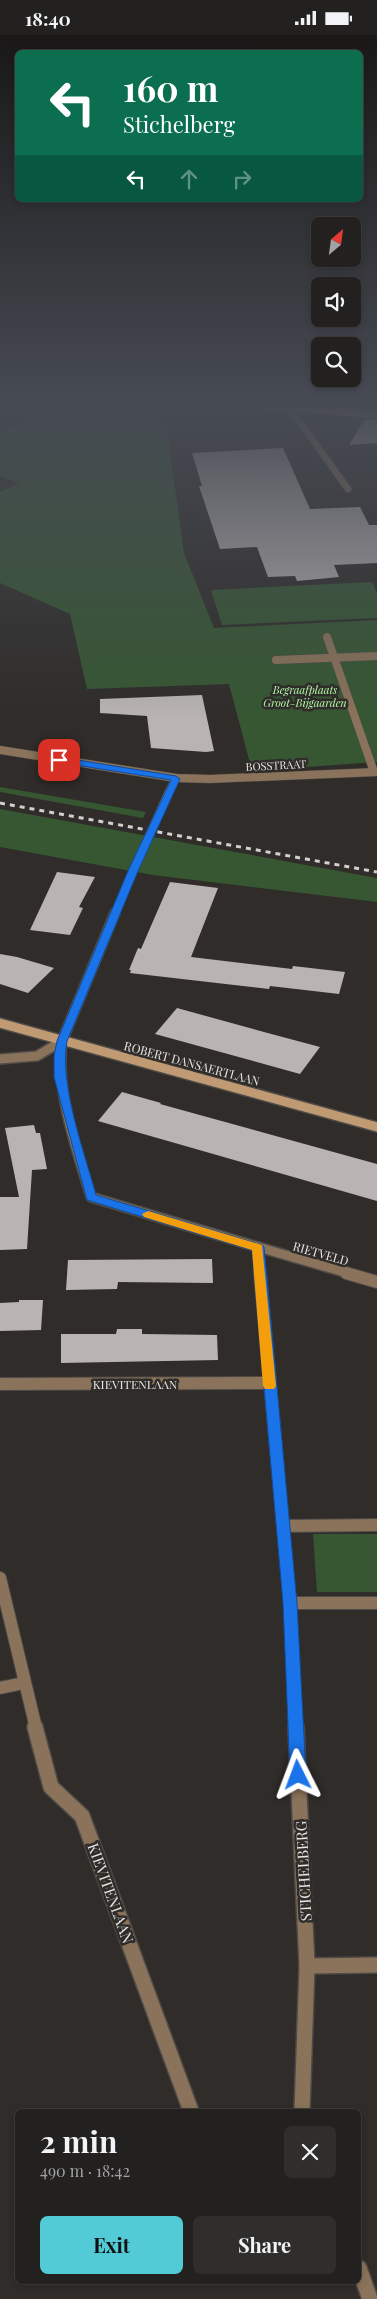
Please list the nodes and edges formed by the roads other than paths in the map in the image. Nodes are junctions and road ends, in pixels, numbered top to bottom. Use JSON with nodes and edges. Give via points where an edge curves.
{"nodes":[{"id":1,"x":327,"y":637,"type":"dead end"},
{"id":2,"x":377,"y":656,"type":"edge"},
{"id":3,"x":334,"y":657,"type":"junction"},
{"id":4,"x":276,"y":660,"type":"dead end"},
{"id":5,"x":0,"y":750,"type":"edge"},
{"id":6,"x":375,"y":772,"type":"edge"},
{"id":7,"x":176,"y":779,"type":"junction"},
{"id":8,"x":0,"y":1023,"type":"edge"},
{"id":9,"x":62,"y":1041,"type":"junction"},
{"id":10,"x":0,"y":1059,"type":"edge"},
{"id":11,"x":377,"y":1127,"type":"edge"},
{"id":12,"x":258,"y":1247,"type":"junction"},
{"id":13,"x":377,"y":1283,"type":"edge"},
{"id":14,"x":269,"y":1383,"type":"junction"},
{"id":15,"x":0,"y":1384,"type":"edge"},
{"id":16,"x":377,"y":1525,"type":"edge"},
{"id":17,"x":283,"y":1526,"type":"junction"},
{"id":18,"x":0,"y":1579,"type":"edge"},
{"id":19,"x":290,"y":1603,"type":"junction"},
{"id":20,"x":377,"y":1603,"type":"edge"},
{"id":21,"x":24,"y":1683,"type":"junction"},
{"id":22,"x":0,"y":1688,"type":"edge"},
{"id":23,"x":377,"y":1965,"type":"edge"},
{"id":24,"x":307,"y":1966,"type":"junction"},
{"id":25,"x":190,"y":2109,"type":"edge"},
{"id":26,"x":302,"y":2109,"type":"edge"},
{"id":27,"x":361,"y":2274,"type":"edge"},
{"id":28,"x":370,"y":2299,"type":"edge"}],
"edges":[{"from":1,"to":3,"type":"street"},
{"from":2,"to":3,"type":"street"},
{"from":3,"to":4,"type":"street"},
{"from":3,"to":6,"type":"street"},
{"from":5,"to":7,"type":"street","name":"BOSSTRAAT"},
{"from":6,"to":7,"type":"street","name":"BOSSTRAAT"},
{"from":7,"to":9,"type":"street","bridge":true,"via":[[133,871]]},
{"from":8,"to":9,"type":"street","name":"ROBERT DANSAERTLAAN"},
{"from":9,"to":10,"type":"street","via":[[37,1056]]},
{"from":9,"to":11,"type":"street","name":"ROBERT DANSAERTLAAN"},
{"from":9,"to":12,"type":"street","via":[[60,1077],[91,1197]]},
{"from":12,"to":13,"type":"street","name":"RIETVELD"},
{"from":12,"to":14,"type":"street","name":"STICHELBERG"},
{"from":14,"to":15,"type":"street","name":"KIEVITENLAAN"},
{"from":14,"to":17,"type":"street","name":"STICHELBERG"},
{"from":16,"to":17,"type":"street"},
{"from":17,"to":19,"type":"street","name":"STICHELBERG"},
{"from":18,"to":21,"type":"street","name":"KIEVITENLAAN"},
{"from":19,"to":20,"type":"street"},
{"from":19,"to":24,"type":"street","name":"STICHELBERG"},
{"from":21,"to":22,"type":"street"},
{"from":21,"to":25,"type":"street","name":"KIEVITENLAAN","via":[[51,1787],[82,1816]]},
{"from":23,"to":24,"type":"street"},
{"from":24,"to":26,"type":"street","name":"STICHELBERG"},
{"from":27,"to":28,"type":"street"}]}
